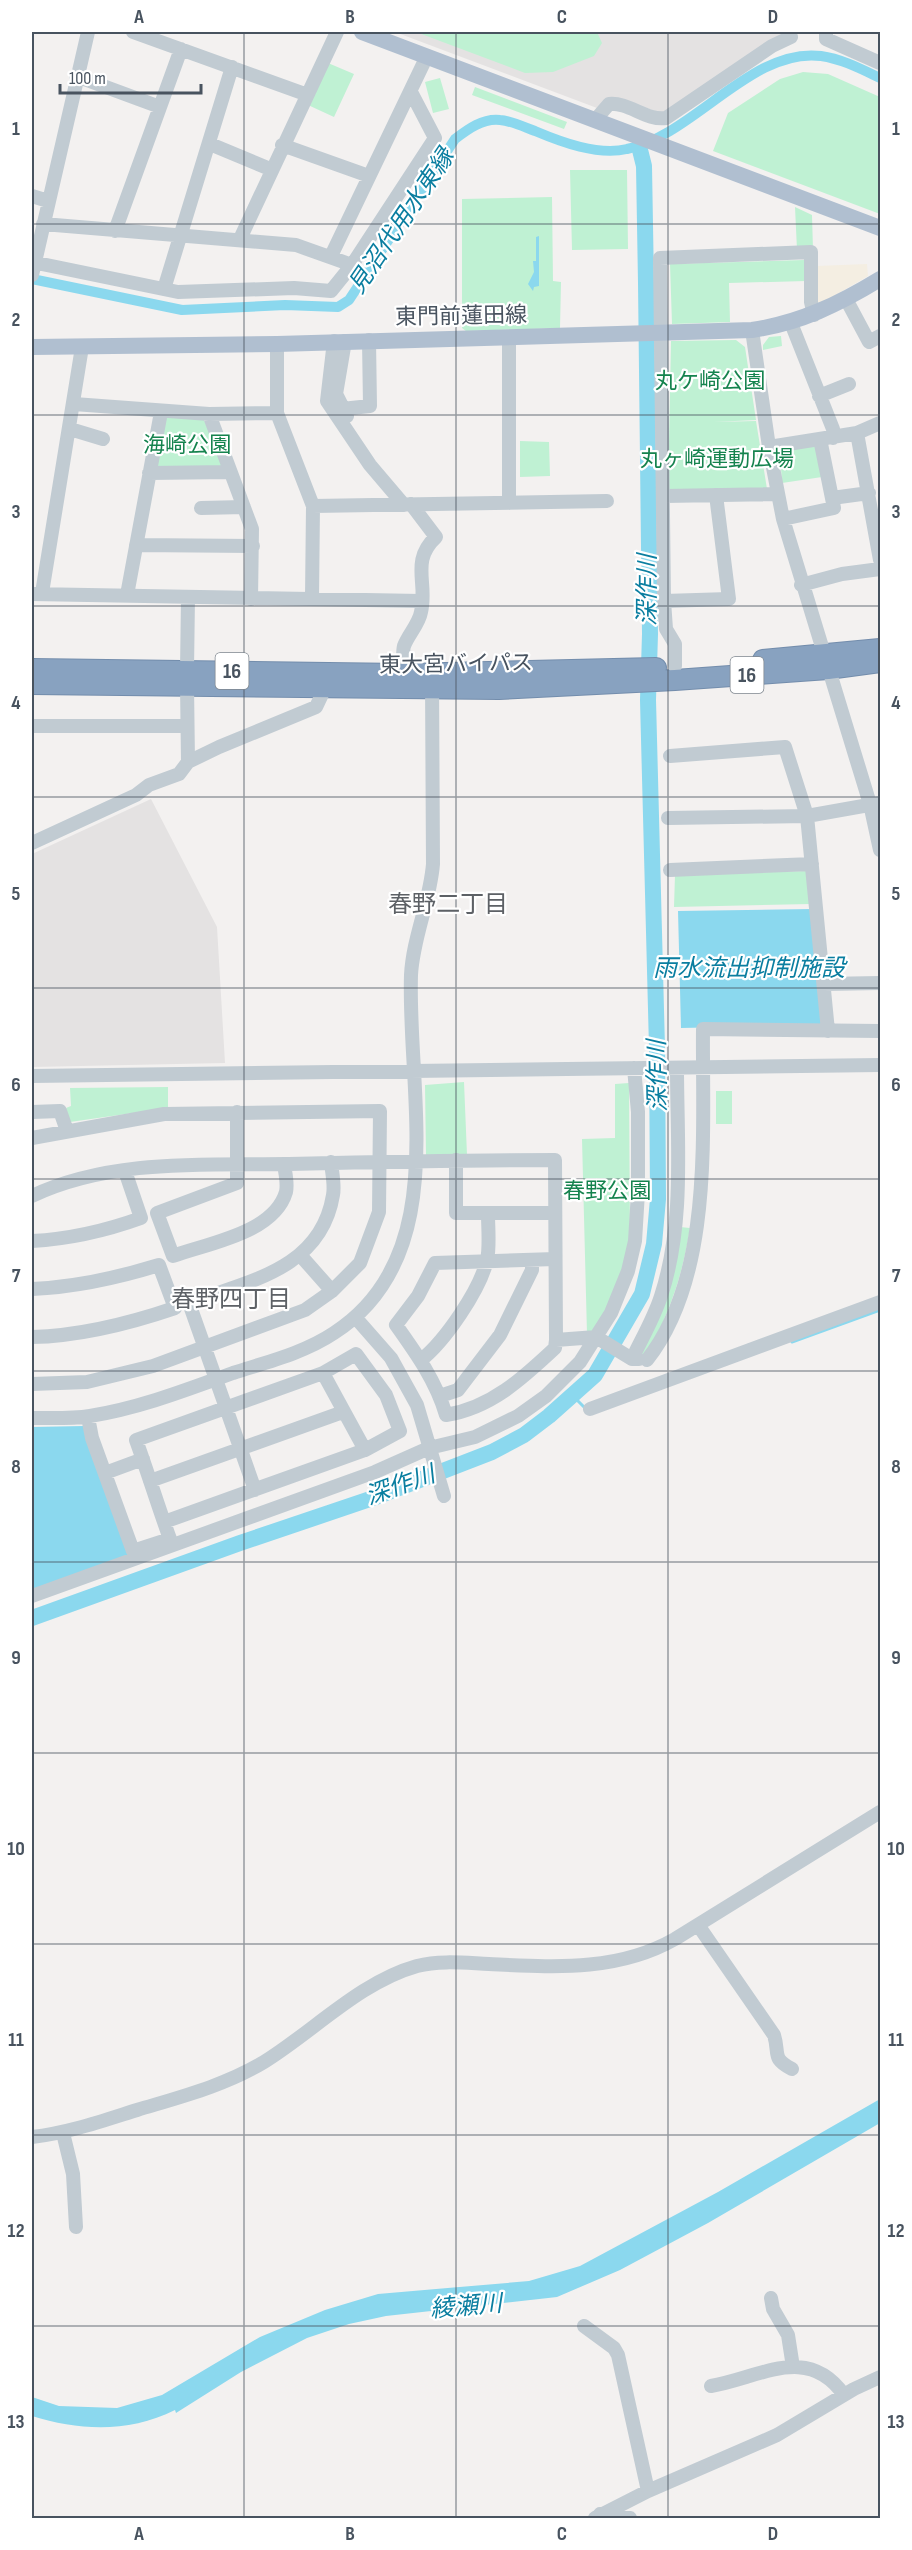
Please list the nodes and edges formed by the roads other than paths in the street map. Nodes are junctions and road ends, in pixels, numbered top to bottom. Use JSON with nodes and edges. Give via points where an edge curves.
{"nodes":[{"id":1,"x":88,"y":32,"type":"edge"},
{"id":2,"x":133,"y":32,"type":"edge"},
{"id":3,"x":337,"y":32,"type":"edge"},
{"id":4,"x":363,"y":32,"type":"edge"},
{"id":5,"x":826,"y":32,"type":"edge"},
{"id":6,"x":791,"y":37,"type":"dead end"},
{"id":7,"x":181,"y":49,"type":"junction"},
{"id":8,"x":427,"y":56,"type":"junction"},
{"id":9,"x":880,"y":63,"type":"edge"},
{"id":10,"x":232,"y":68,"type":"junction"},
{"id":11,"x":76,"y":76,"type":"junction"},
{"id":12,"x":411,"y":92,"type":"junction"},
{"id":13,"x":305,"y":94,"type":"junction"},
{"id":14,"x":160,"y":107,"type":"junction"},
{"id":15,"x":596,"y":119,"type":"junction"},
{"id":16,"x":210,"y":144,"type":"junction"},
{"id":17,"x":282,"y":145,"type":"junction"},
{"id":18,"x":270,"y":169,"type":"junction"},
{"id":19,"x":369,"y":176,"type":"junction"},
{"id":20,"x":32,"y":196,"type":"edge"},
{"id":21,"x":48,"y":201,"type":"junction"},
{"id":22,"x":43,"y":224,"type":"junction"},
{"id":23,"x":880,"y":228,"type":"edge"},
{"id":24,"x":115,"y":231,"type":"junction"},
{"id":25,"x":180,"y":235,"type":"junction"},
{"id":26,"x":240,"y":239,"type":"junction"},
{"id":27,"x":331,"y":256,"type":"junction"},
{"id":28,"x":352,"y":265,"type":"junction"},
{"id":29,"x":32,"y":268,"type":"edge"},
{"id":30,"x":880,"y":279,"type":"edge"},
{"id":31,"x":164,"y":289,"type":"junction"},
{"id":32,"x":846,"y":299,"type":"junction"},
{"id":33,"x":814,"y":315,"type":"junction"},
{"id":34,"x":791,"y":323,"type":"junction"},
{"id":35,"x":752,"y":330,"type":"junction"},
{"id":36,"x":660,"y":333,"type":"junction"},
{"id":37,"x":880,"y":336,"type":"edge"},
{"id":38,"x":509,"y":337,"type":"junction"},
{"id":39,"x":369,"y":340,"type":"junction"},
{"id":40,"x":339,"y":341,"type":"junction"},
{"id":41,"x":277,"y":344,"type":"junction"},
{"id":42,"x":32,"y":347,"type":"edge"},
{"id":43,"x":82,"y":347,"type":"junction"},
{"id":44,"x":849,"y":384,"type":"dead end"},
{"id":45,"x":819,"y":396,"type":"junction"},
{"id":46,"x":74,"y":404,"type":"junction"},
{"id":47,"x":342,"y":409,"type":"junction"},
{"id":48,"x":161,"y":412,"type":"junction"},
{"id":49,"x":277,"y":413,"type":"junction"},
{"id":50,"x":209,"y":414,"type":"junction"},
{"id":51,"x":351,"y":422,"type":"dead end"},
{"id":52,"x":880,"y":423,"type":"edge"},
{"id":53,"x":70,"y":429,"type":"junction"},
{"id":54,"x":857,"y":433,"type":"junction"},
{"id":55,"x":827,"y":438,"type":"junction"},
{"id":56,"x":103,"y":439,"type":"dead end"},
{"id":57,"x":769,"y":447,"type":"junction"},
{"id":58,"x":230,"y":472,"type":"junction"},
{"id":59,"x":149,"y":473,"type":"junction"},
{"id":60,"x":872,"y":485,"type":"edge"},
{"id":61,"x":778,"y":494,"type":"junction"},
{"id":62,"x":716,"y":495,"type":"junction"},
{"id":63,"x":665,"y":496,"type":"junction"},
{"id":64,"x":832,"y":498,"type":"junction"},
{"id":65,"x":607,"y":501,"type":"dead end"},
{"id":66,"x":509,"y":503,"type":"junction"},
{"id":67,"x":408,"y":504,"type":"junction"},
{"id":68,"x":313,"y":506,"type":"junction"},
{"id":69,"x":244,"y":507,"type":"junction"},
{"id":70,"x":201,"y":508,"type":"dead end"},
{"id":71,"x":783,"y":519,"type":"junction"},
{"id":72,"x":879,"y":536,"type":"edge"},
{"id":73,"x":136,"y":545,"type":"junction"},
{"id":74,"x":253,"y":546,"type":"junction"},
{"id":75,"x":880,"y":560,"type":"edge"},
{"id":76,"x":880,"y":569,"type":"edge"},
{"id":77,"x":801,"y":585,"type":"junction"},
{"id":78,"x":37,"y":593,"type":"edge"},
{"id":79,"x":127,"y":595,"type":"junction"},
{"id":80,"x":188,"y":597,"type":"junction"},
{"id":81,"x":251,"y":598,"type":"junction"},
{"id":82,"x":312,"y":598,"type":"junction"},
{"id":83,"x":422,"y":601,"type":"junction"},
{"id":84,"x":664,"y":601,"type":"junction"},
{"id":85,"x":880,"y":648,"type":"edge"},
{"id":86,"x":825,"y":662,"type":"junction"},
{"id":87,"x":880,"y":662,"type":"edge"},
{"id":88,"x":32,"y":669,"type":"edge"},
{"id":89,"x":670,"y":671,"type":"junction"},
{"id":90,"x":403,"y":674,"type":"junction"},
{"id":91,"x":187,"y":677,"type":"junction"},
{"id":92,"x":432,"y":681,"type":"junction"},
{"id":93,"x":32,"y":684,"type":"edge"},
{"id":94,"x":325,"y":688,"type":"junction"},
{"id":95,"x":32,"y":726,"type":"edge"},
{"id":96,"x":186,"y":726,"type":"junction"},
{"id":97,"x":669,"y":756,"type":"dead end"},
{"id":98,"x":188,"y":762,"type":"junction"},
{"id":99,"x":875,"y":804,"type":"edge"},
{"id":100,"x":807,"y":816,"type":"junction"},
{"id":101,"x":668,"y":818,"type":"dead end"},
{"id":102,"x":32,"y":843,"type":"edge"},
{"id":103,"x":880,"y":850,"type":"edge"},
{"id":104,"x":812,"y":864,"type":"junction"},
{"id":105,"x":670,"y":870,"type":"dead end"},
{"id":106,"x":880,"y":983,"type":"edge"},
{"id":107,"x":824,"y":984,"type":"junction"},
{"id":108,"x":828,"y":1031,"type":"junction"},
{"id":109,"x":880,"y":1031,"type":"edge"},
{"id":110,"x":880,"y":1065,"type":"edge"},
{"id":111,"x":637,"y":1068,"type":"junction"},
{"id":112,"x":675,"y":1068,"type":"junction"},
{"id":113,"x":702,"y":1068,"type":"junction"},
{"id":114,"x":413,"y":1071,"type":"junction"},
{"id":115,"x":32,"y":1076,"type":"edge"},
{"id":116,"x":32,"y":1112,"type":"edge"},
{"id":117,"x":237,"y":1112,"type":"junction"},
{"id":118,"x":67,"y":1131,"type":"junction"},
{"id":119,"x":32,"y":1138,"type":"edge"},
{"id":120,"x":415,"y":1159,"type":"junction"},
{"id":121,"x":456,"y":1160,"type":"junction"},
{"id":122,"x":381,"y":1161,"type":"junction"},
{"id":123,"x":332,"y":1162,"type":"junction"},
{"id":124,"x":237,"y":1163,"type":"junction"},
{"id":125,"x":284,"y":1164,"type":"junction"},
{"id":126,"x":125,"y":1171,"type":"junction"},
{"id":127,"x":32,"y":1197,"type":"edge"},
{"id":128,"x":554,"y":1213,"type":"junction"},
{"id":129,"x":488,"y":1214,"type":"junction"},
{"id":130,"x":32,"y":1241,"type":"edge"},
{"id":131,"x":301,"y":1256,"type":"junction"},
{"id":132,"x":555,"y":1259,"type":"junction"},
{"id":133,"x":487,"y":1260,"type":"junction"},
{"id":134,"x":532,"y":1260,"type":"junction"},
{"id":135,"x":32,"y":1289,"type":"edge"},
{"id":136,"x":332,"y":1292,"type":"junction"},
{"id":137,"x":880,"y":1302,"type":"edge"},
{"id":138,"x":355,"y":1317,"type":"junction"},
{"id":139,"x":32,"y":1336,"type":"edge"},
{"id":140,"x":596,"y":1336,"type":"junction"},
{"id":141,"x":556,"y":1340,"type":"junction"},
{"id":142,"x":410,"y":1345,"type":"junction"},
{"id":143,"x":205,"y":1348,"type":"junction"},
{"id":144,"x":390,"y":1358,"type":"junction"},
{"id":145,"x":632,"y":1359,"type":"junction"},
{"id":146,"x":421,"y":1360,"type":"junction"},
{"id":147,"x":647,"y":1360,"type":"junction"},
{"id":148,"x":323,"y":1373,"type":"junction"},
{"id":149,"x":216,"y":1379,"type":"junction"},
{"id":150,"x":32,"y":1384,"type":"edge"},
{"id":151,"x":657,"y":1384,"type":"junction"},
{"id":152,"x":405,"y":1385,"type":"junction"},
{"id":153,"x":386,"y":1395,"type":"junction"},
{"id":154,"x":440,"y":1396,"type":"junction"},
{"id":155,"x":227,"y":1408,"type":"junction"},
{"id":156,"x":590,"y":1409,"type":"dead end"},
{"id":157,"x":343,"y":1412,"type":"junction"},
{"id":158,"x":88,"y":1417,"type":"junction"},
{"id":159,"x":32,"y":1418,"type":"edge"},
{"id":160,"x":429,"y":1448,"type":"junction"},
{"id":161,"x":241,"y":1449,"type":"junction"},
{"id":162,"x":365,"y":1450,"type":"junction"},
{"id":163,"x":143,"y":1460,"type":"junction"},
{"id":164,"x":105,"y":1473,"type":"junction"},
{"id":165,"x":150,"y":1481,"type":"junction"},
{"id":166,"x":255,"y":1490,"type":"junction"},
{"id":167,"x":444,"y":1496,"type":"dead end"},
{"id":168,"x":164,"y":1522,"type":"junction"},
{"id":169,"x":32,"y":1596,"type":"edge"},
{"id":170,"x":880,"y":1812,"type":"edge"},
{"id":171,"x":698,"y":1925,"type":"junction"},
{"id":172,"x":792,"y":2069,"type":"dead end"},
{"id":173,"x":63,"y":2133,"type":"junction"},
{"id":174,"x":32,"y":2138,"type":"edge"},
{"id":175,"x":76,"y":2227,"type":"dead end"},
{"id":176,"x":771,"y":2298,"type":"dead end"},
{"id":177,"x":584,"y":2326,"type":"dead end"},
{"id":178,"x":794,"y":2367,"type":"junction"},
{"id":179,"x":880,"y":2377,"type":"edge"},
{"id":180,"x":711,"y":2385,"type":"dead end"},
{"id":181,"x":844,"y":2395,"type":"junction"},
{"id":182,"x":648,"y":2491,"type":"junction"},
{"id":183,"x":598,"y":2516,"type":"edge"},
{"id":184,"x":630,"y":2518,"type":"edge"}],
"edges":[{"from":1,"to":11,"type":"street"},
{"from":2,"to":7,"type":"street"},
{"from":3,"to":13,"type":"street"},
{"from":4,"to":8,"type":"main road"},
{"from":5,"to":9,"type":"street","via":[[826,39]]},
{"from":6,"to":15,"type":"street","via":[[666,117],[617,103],[609,104]]},
{"from":7,"to":10,"type":"street"},
{"from":7,"to":14,"type":"street"},
{"from":8,"to":12,"type":"street"},
{"from":8,"to":15,"type":"main road"},
{"from":10,"to":13,"type":"street"},
{"from":10,"to":16,"type":"street"},
{"from":11,"to":14,"type":"street"},
{"from":11,"to":21,"type":"street"},
{"from":12,"to":19,"type":"street"},
{"from":12,"to":28,"type":"street","via":[[435,138]]},
{"from":13,"to":17,"type":"street"},
{"from":14,"to":24,"type":"street"},
{"from":15,"to":23,"type":"main road"},
{"from":16,"to":18,"type":"street"},
{"from":16,"to":25,"type":"street"},
{"from":17,"to":18,"type":"street"},
{"from":17,"to":19,"type":"street"},
{"from":18,"to":26,"type":"street"},
{"from":19,"to":27,"type":"street"},
{"from":20,"to":21,"type":"street"},
{"from":21,"to":22,"type":"street"},
{"from":22,"to":24,"type":"street"},
{"from":22,"to":29,"type":"street"},
{"from":24,"to":25,"type":"street"},
{"from":25,"to":26,"type":"street"},
{"from":25,"to":31,"type":"street"},
{"from":26,"to":27,"type":"street","via":[[296,245]]},
{"from":27,"to":28,"type":"street"},
{"from":28,"to":31,"type":"street","via":[[331,291]]},
{"from":29,"to":31,"type":"street"},
{"from":30,"to":32,"type":"main road","name":"東門前蓮田線"},
{"from":32,"to":33,"type":"main road","name":"東門前蓮田線"},
{"from":32,"to":37,"type":"street","via":[[869,342]]},
{"from":33,"to":34,"type":"main road","name":"東門前蓮田線"},
{"from":33,"to":36,"type":"street","via":[[811,252],[660,258]]},
{"from":34,"to":35,"type":"main road","name":"東門前蓮田線"},
{"from":34,"to":45,"type":"street"},
{"from":35,"to":36,"type":"main road","name":"東門前蓮田線"},
{"from":35,"to":57,"type":"street"},
{"from":36,"to":38,"type":"main road","name":"東門前蓮田線"},
{"from":36,"to":63,"type":"street"},
{"from":38,"to":39,"type":"main road","name":"東門前蓮田線"},
{"from":38,"to":66,"type":"street"},
{"from":39,"to":40,"type":"main road","name":"東門前蓮田線"},
{"from":39,"to":47,"type":"street","via":[[370,406]]},
{"from":40,"to":41,"type":"main road","name":"東門前蓮田線"},
{"from":40,"to":47,"type":"street","via":[[336,394]]},
{"from":40,"to":67,"type":"street","via":[[327,401],[370,465]]},
{"from":41,"to":43,"type":"main road","name":"東門前蓮田線"},
{"from":41,"to":49,"type":"street"},
{"from":42,"to":43,"type":"main road","name":"東門前蓮田線"},
{"from":43,"to":46,"type":"street"},
{"from":44,"to":45,"type":"street"},
{"from":45,"to":55,"type":"street"},
{"from":46,"to":48,"type":"street"},
{"from":46,"to":53,"type":"street"},
{"from":47,"to":51,"type":"street"},
{"from":48,"to":50,"type":"street"},
{"from":48,"to":59,"type":"street"},
{"from":49,"to":50,"type":"street"},
{"from":49,"to":68,"type":"street"},
{"from":50,"to":58,"type":"street"},
{"from":52,"to":54,"type":"street"},
{"from":53,"to":56,"type":"street"},
{"from":53,"to":78,"type":"street"},
{"from":54,"to":55,"type":"street"},
{"from":54,"to":60,"type":"street"},
{"from":55,"to":57,"type":"street"},
{"from":55,"to":64,"type":"street"},
{"from":57,"to":61,"type":"street"},
{"from":58,"to":59,"type":"street"},
{"from":58,"to":69,"type":"street"},
{"from":59,"to":73,"type":"street"},
{"from":60,"to":64,"type":"street"},
{"from":60,"to":72,"type":"street"},
{"from":61,"to":62,"type":"street"},
{"from":61,"to":71,"type":"street"},
{"from":62,"to":63,"type":"street"},
{"from":62,"to":84,"type":"street","via":[[729,599]]},
{"from":63,"to":84,"type":"street"},
{"from":64,"to":71,"type":"street","via":[[834,508]]},
{"from":65,"to":66,"type":"street"},
{"from":66,"to":67,"type":"street"},
{"from":67,"to":68,"type":"street"},
{"from":67,"to":83,"type":"street","via":[[436,537],[421,558]]},
{"from":68,"to":82,"type":"street"},
{"from":69,"to":70,"type":"street"},
{"from":69,"to":74,"type":"street"},
{"from":71,"to":77,"type":"street"},
{"from":72,"to":75,"type":"street"},
{"from":73,"to":74,"type":"street"},
{"from":73,"to":79,"type":"street"},
{"from":74,"to":81,"type":"street"},
{"from":76,"to":77,"type":"street"},
{"from":77,"to":86,"type":"street"},
{"from":78,"to":79,"type":"street"},
{"from":79,"to":80,"type":"street"},
{"from":80,"to":81,"type":"street"},
{"from":80,"to":91,"type":"street"},
{"from":81,"to":82,"type":"street"},
{"from":82,"to":83,"type":"street"},
{"from":83,"to":90,"type":"street","via":[[421,613],[403,649]]},
{"from":84,"to":89,"type":"street","via":[[666,629],[675,644]]},
{"from":85,"to":86,"type":"highway","name":"東大宮バイパス","number":"16"},
{"from":86,"to":87,"type":"highway","name":"東大宮バイパス","number":"16"},
{"from":86,"to":89,"type":"highway","name":"東大宮バイパス","number":"16"},
{"from":86,"to":99,"type":"street"},
{"from":88,"to":91,"type":"highway","name":"東大宮バイパス","number":"16"},
{"from":89,"to":92,"type":"highway","name":"東大宮バイパス","number":"16"},
{"from":90,"to":91,"type":"highway","name":"東大宮バイパス","number":"16"},
{"from":90,"to":92,"type":"highway","name":"東大宮バイパス","number":"16"},
{"from":91,"to":93,"type":"highway","name":"東大宮バイパス","number":"16"},
{"from":91,"to":94,"type":"highway","name":"東大宮バイパス","number":"16"},
{"from":91,"to":96,"type":"street"},
{"from":92,"to":94,"type":"highway","name":"東大宮バイパス","number":"16"},
{"from":92,"to":114,"type":"street","via":[[433,864],[413,953]]},
{"from":94,"to":98,"type":"street","via":[[316,707]]},
{"from":95,"to":96,"type":"street"},
{"from":96,"to":98,"type":"street"},
{"from":97,"to":100,"type":"street","via":[[784,747]]},
{"from":98,"to":102,"type":"street","via":[[179,774]]},
{"from":99,"to":100,"type":"street"},
{"from":99,"to":103,"type":"street"},
{"from":100,"to":101,"type":"street"},
{"from":100,"to":104,"type":"street"},
{"from":104,"to":105,"type":"street"},
{"from":104,"to":107,"type":"street"},
{"from":106,"to":107,"type":"street"},
{"from":107,"to":108,"type":"street"},
{"from":108,"to":109,"type":"street"},
{"from":108,"to":113,"type":"street","via":[[703,1029]]},
{"from":110,"to":113,"type":"street"},
{"from":111,"to":112,"type":"street"},
{"from":111,"to":114,"type":"street"},
{"from":111,"to":140,"type":"street","via":[[635,1241],[611,1313]]},
{"from":112,"to":113,"type":"street"},
{"from":112,"to":145,"type":"street","via":[[677,1215],[672,1254],[661,1296]]},
{"from":113,"to":147,"type":"street","via":[[704,1150],[697,1222],[673,1316]]},
{"from":114,"to":115,"type":"street"},
{"from":114,"to":120,"type":"street"},
{"from":116,"to":118,"type":"street","via":[[60,1111]]},
{"from":117,"to":118,"type":"street","via":[[164,1114]]},
{"from":117,"to":122,"type":"street","via":[[380,1111]]},
{"from":117,"to":124,"type":"street"},
{"from":118,"to":119,"type":"street"},
{"from":120,"to":121,"type":"street"},
{"from":120,"to":122,"type":"street"},
{"from":120,"to":138,"type":"street","via":[[415,1193],[406,1239],[381,1289]]},
{"from":121,"to":128,"type":"street","via":[[555,1160]]},
{"from":121,"to":129,"type":"street","via":[[456,1213]]},
{"from":122,"to":123,"type":"street"},
{"from":122,"to":136,"type":"street","via":[[379,1212],[360,1263]]},
{"from":123,"to":125,"type":"street"},
{"from":123,"to":131,"type":"street","via":[[333,1194],[326,1221]]},
{"from":124,"to":125,"type":"street"},
{"from":124,"to":125,"type":"street","via":[[237,1183],[158,1213],[173,1256],[261,1225],[278,1210],[287,1189]]},
{"from":124,"to":126,"type":"street","via":[[173,1164]]},
{"from":126,"to":127,"type":"street","via":[[52,1187]]},
{"from":126,"to":130,"type":"street","via":[[141,1218],[67,1239]]},
{"from":128,"to":129,"type":"street"},
{"from":128,"to":132,"type":"street"},
{"from":129,"to":133,"type":"street"},
{"from":131,"to":136,"type":"street"},
{"from":131,"to":143,"type":"street","via":[[281,1269],[189,1303]]},
{"from":132,"to":134,"type":"street"},
{"from":132,"to":141,"type":"street"},
{"from":133,"to":134,"type":"street"},
{"from":133,"to":142,"type":"street","via":[[435,1263],[418,1296],[396,1325]]},
{"from":133,"to":146,"type":"street","via":[[462,1313],[434,1350]]},
{"from":134,"to":154,"type":"street","via":[[532,1270],[500,1335],[458,1390]]},
{"from":135,"to":139,"type":"street","via":[[118,1278],[159,1265],[175,1308],[132,1323],[66,1336]]},
{"from":136,"to":143,"type":"street","via":[[305,1310]]},
{"from":137,"to":151,"type":"street"},
{"from":138,"to":144,"type":"street"},
{"from":138,"to":149,"type":"street","via":[[314,1345]]},
{"from":140,"to":141,"type":"street"},
{"from":140,"to":145,"type":"street"},
{"from":140,"to":160,"type":"street","via":[[580,1362],[546,1396],[518,1416],[475,1437]]},
{"from":141,"to":154,"type":"street","via":[[555,1347],[518,1383],[469,1412],[446,1414]]},
{"from":142,"to":144,"type":"street"},
{"from":142,"to":146,"type":"street"},
{"from":143,"to":149,"type":"street"},
{"from":143,"to":150,"type":"street","via":[[87,1382]]},
{"from":144,"to":152,"type":"street"},
{"from":145,"to":147,"type":"street"},
{"from":146,"to":154,"type":"street"},
{"from":147,"to":151,"type":"street"},
{"from":148,"to":153,"type":"street","via":[[356,1354]]},
{"from":148,"to":155,"type":"street"},
{"from":148,"to":157,"type":"street"},
{"from":149,"to":155,"type":"street"},
{"from":149,"to":158,"type":"street","via":[[148,1404]]},
{"from":151,"to":156,"type":"street"},
{"from":152,"to":153,"type":"street"},
{"from":152,"to":160,"type":"street","via":[[417,1405]]},
{"from":153,"to":162,"type":"street","via":[[400,1431]]},
{"from":155,"to":161,"type":"street"},
{"from":155,"to":163,"type":"street","via":[[136,1440]]},
{"from":157,"to":161,"type":"street"},
{"from":157,"to":162,"type":"street"},
{"from":158,"to":159,"type":"street"},
{"from":158,"to":164,"type":"street"},
{"from":160,"to":167,"type":"street"},
{"from":160,"to":169,"type":"street","via":[[375,1472]]},
{"from":161,"to":165,"type":"street"},
{"from":161,"to":166,"type":"street"},
{"from":162,"to":166,"type":"street"},
{"from":163,"to":164,"type":"street"},
{"from":163,"to":165,"type":"street"},
{"from":164,"to":168,"type":"street","via":[[133,1551],[170,1539]]},
{"from":165,"to":168,"type":"street"},
{"from":166,"to":168,"type":"street"},
{"from":170,"to":171,"type":"street"},
{"from":171,"to":172,"type":"street","via":[[774,2035],[776,2056]]},
{"from":171,"to":173,"type":"street","via":[[660,1948],[603,1964],[566,1967],[443,1962],[400,1971],[241,2075]]},
{"from":173,"to":174,"type":"street"},
{"from":173,"to":175,"type":"street","via":[[73,2174]]},
{"from":176,"to":178,"type":"street","via":[[788,2335]]},
{"from":177,"to":182,"type":"street","via":[[618,2355]]},
{"from":178,"to":180,"type":"street","via":[[780,2366]]},
{"from":178,"to":181,"type":"street","via":[[828,2375]]},
{"from":179,"to":181,"type":"street"},
{"from":181,"to":182,"type":"street","via":[[777,2434]]},
{"from":182,"to":183,"type":"street"},
{"from":183,"to":184,"type":"street"}]}
